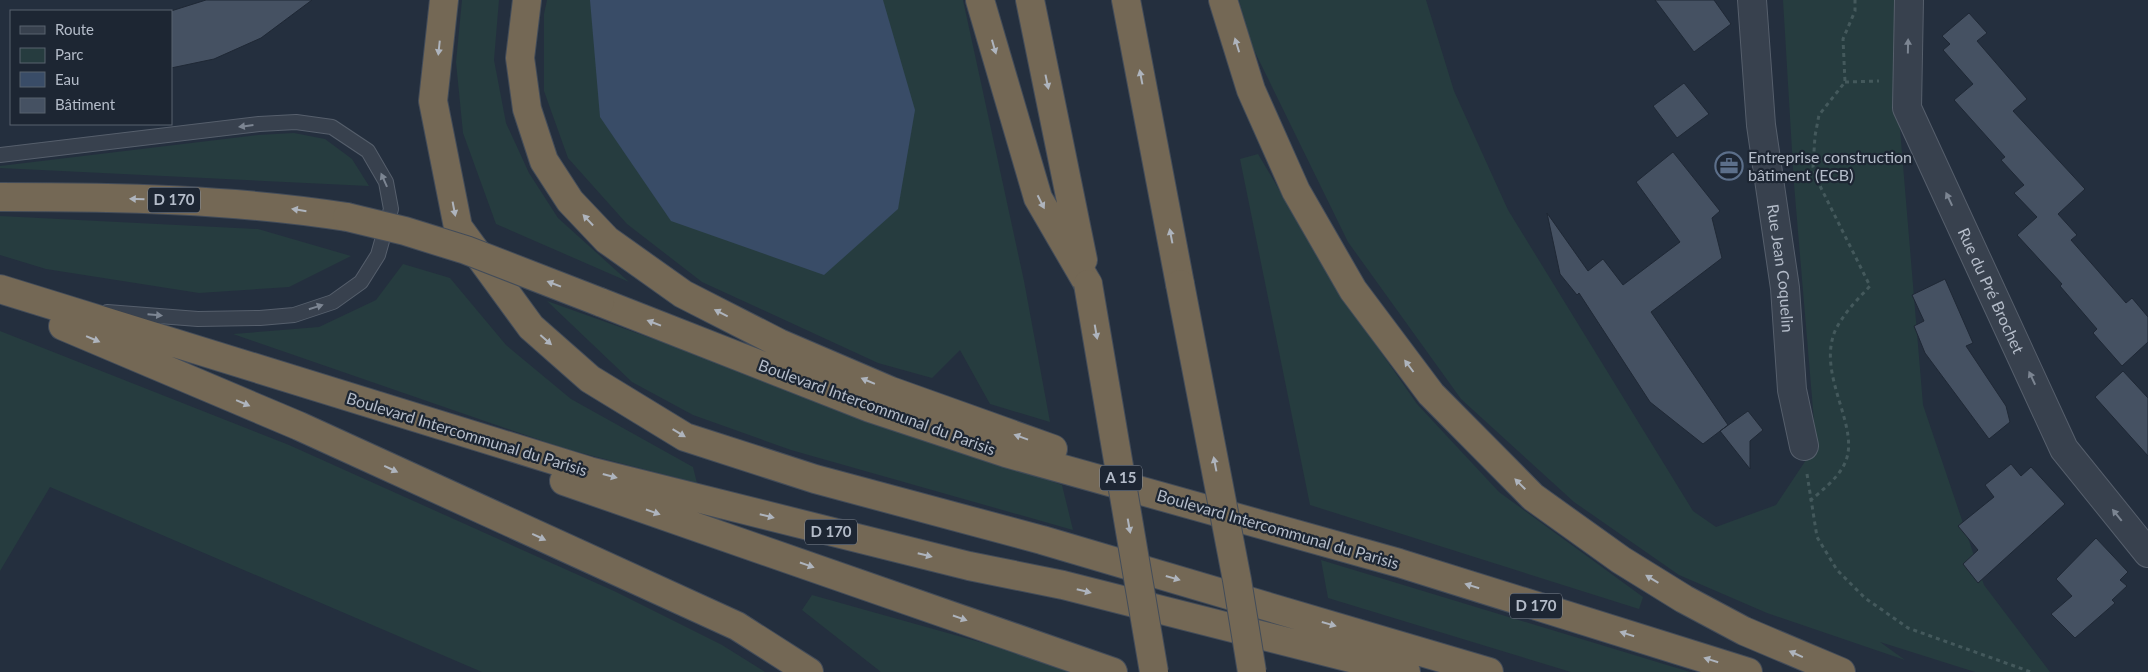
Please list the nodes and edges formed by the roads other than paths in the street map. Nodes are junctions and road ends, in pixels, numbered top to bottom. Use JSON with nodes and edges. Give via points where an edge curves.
{"nodes":[{"id":1,"x":444,"y":0,"type":"edge"},
{"id":2,"x":526,"y":0,"type":"edge"},
{"id":3,"x":980,"y":0,"type":"edge"},
{"id":4,"x":1030,"y":0,"type":"edge"},
{"id":5,"x":1126,"y":0,"type":"edge"},
{"id":6,"x":1223,"y":0,"type":"edge"},
{"id":7,"x":1752,"y":0,"type":"edge"},
{"id":8,"x":1909,"y":0,"type":"edge"},
{"id":9,"x":0,"y":155,"type":"edge"},
{"id":10,"x":0,"y":197,"type":"edge"},
{"id":11,"x":1088,"y":284,"type":"junction"},
{"id":12,"x":0,"y":289,"type":"edge"},
{"id":13,"x":0,"y":299,"type":"edge"},
{"id":14,"x":54,"y":307,"type":"junction"},
{"id":15,"x":262,"y":371,"type":"junction"},
{"id":16,"x":1804,"y":446,"type":"road end"},
{"id":17,"x":2148,"y":553,"type":"edge"},
{"id":18,"x":1399,"y":563,"type":"junction"},
{"id":19,"x":1237,"y":580,"type":"junction"},
{"id":20,"x":809,"y":672,"type":"edge"},
{"id":21,"x":1113,"y":672,"type":"edge"},
{"id":22,"x":1154,"y":672,"type":"edge"},
{"id":23,"x":1252,"y":672,"type":"edge"},
{"id":24,"x":1271,"y":672,"type":"edge"},
{"id":25,"x":1406,"y":672,"type":"edge"},
{"id":26,"x":1489,"y":672,"type":"edge"},
{"id":27,"x":1748,"y":672,"type":"edge"},
{"id":28,"x":1841,"y":672,"type":"edge"}],
"edges":[{"from":1,"to":26,"type":"highway","one_way":true,"via":[[433,101],[458,227],[531,327],[590,379],[685,437],[815,479],[1042,540]]},
{"from":18,"to":2,"type":"highway","one_way":true,"via":[[1044,446],[891,391],[779,343],[683,294],[607,240],[570,201],[544,161],[527,109],[520,58]]},
{"from":3,"to":11,"type":"highway","one_way":true,"via":[[1038,198]]},
{"from":4,"to":11,"type":"highway","number":"A 15","one_way":true},
{"from":19,"to":5,"type":"highway","one_way":true,"bridge":true},
{"from":28,"to":6,"type":"highway","one_way":true,"via":[[1744,631],[1621,560],[1533,497],[1431,394],[1353,290],[1296,191],[1251,90]]},
{"from":7,"to":16,"type":"street","name":"Rue Jean Coquelin","via":[[1760,125],[1785,288],[1792,390]]},
{"from":17,"to":8,"type":"street","name":"Rue du Pré Brochet","one_way":true,"via":[[2064,449],[1907,108]]},
{"from":14,"to":9,"type":"lane","one_way":true,"via":[[198,319],[260,318],[294,315],[333,302],[361,282],[378,255],[391,209],[386,182],[368,151],[346,136],[332,127],[296,122]]},
{"from":18,"to":10,"type":"highway","name":"Boulevard Intercommunal du Parisis","number":"D 170","one_way":true,"bridge":true,"via":[[1006,453],[870,408],[466,250],[405,231],[284,207],[85,197]]},
{"from":11,"to":22,"type":"highway","number":"A 15","one_way":true,"bridge":true},
{"from":12,"to":14,"type":"highway","name":"Boulevard Intercommunal du Parisis","number":"D 170"},
{"from":13,"to":20,"type":"highway","one_way":true,"via":[[299,426],[737,626]]},
{"from":14,"to":15,"type":"highway","name":"Boulevard Intercommunal du Parisis","number":"D 170"},
{"from":15,"to":21,"type":"highway","one_way":true,"via":[[596,493]]},
{"from":15,"to":25,"type":"highway","name":"Boulevard Intercommunal du Parisis","number":"D 170","one_way":true,"via":[[608,476]]},
{"from":27,"to":18,"type":"highway","name":"Boulevard Intercommunal du Parisis","number":"D 170","one_way":true},
{"from":19,"to":23,"type":"highway","bridge":true},
{"from":19,"to":24,"type":"highway","bridge":true}]}
